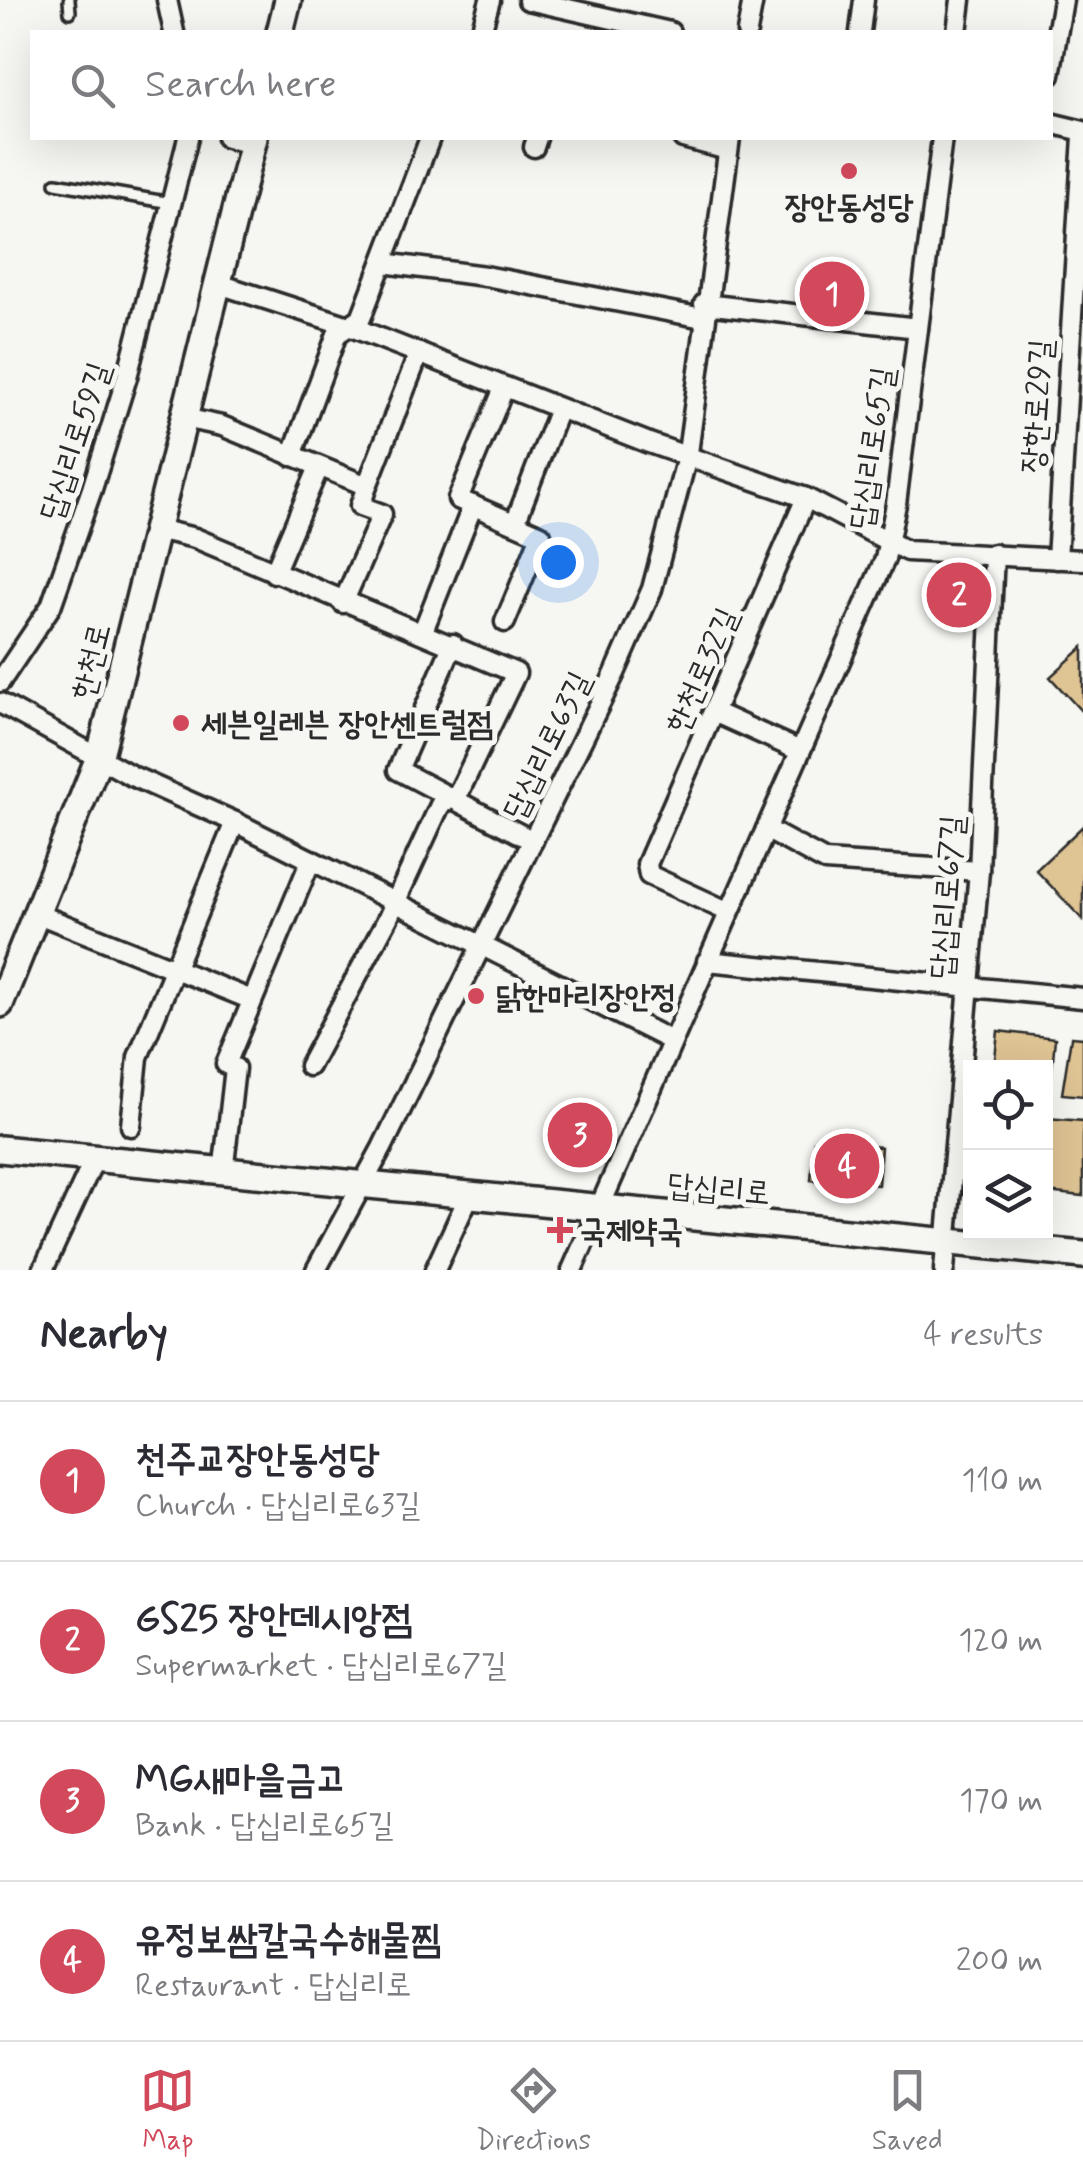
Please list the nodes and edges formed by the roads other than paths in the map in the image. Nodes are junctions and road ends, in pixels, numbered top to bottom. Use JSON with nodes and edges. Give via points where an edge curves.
{"nodes":[{"id":1,"x":69,"y":0,"type":"edge"},
{"id":2,"x":167,"y":0,"type":"edge"},
{"id":3,"x":288,"y":0,"type":"edge"},
{"id":4,"x":490,"y":0,"type":"edge"},
{"id":5,"x":528,"y":0,"type":"edge"},
{"id":6,"x":752,"y":0,"type":"edge"},
{"id":7,"x":864,"y":0,"type":"edge"},
{"id":8,"x":961,"y":0,"type":"edge"},
{"id":9,"x":1063,"y":0,"type":"edge"},
{"id":10,"x":70,"y":12,"type":"dead end"},
{"id":11,"x":174,"y":30,"type":"edge"},
{"id":12,"x":280,"y":30,"type":"edge"},
{"id":13,"x":482,"y":30,"type":"edge"},
{"id":14,"x":661,"y":30,"type":"edge"},
{"id":15,"x":746,"y":30,"type":"edge"},
{"id":16,"x":860,"y":30,"type":"edge"},
{"id":17,"x":956,"y":30,"type":"edge"},
{"id":18,"x":1053,"y":58,"type":"edge"},
{"id":19,"x":1053,"y":123,"type":"edge"},
{"id":20,"x":1083,"y":134,"type":"edge"},
{"id":21,"x":187,"y":140,"type":"edge"},
{"id":22,"x":429,"y":140,"type":"edge"},
{"id":23,"x":698,"y":140,"type":"edge"},
{"id":24,"x":942,"y":140,"type":"edge"},
{"id":25,"x":254,"y":141,"type":"edge"},
{"id":26,"x":729,"y":144,"type":"edge"},
{"id":27,"x":56,"y":184,"type":"dead end"},
{"id":28,"x":171,"y":204,"type":"junction"},
{"id":29,"x":383,"y":263,"type":"junction"},
{"id":30,"x":220,"y":284,"type":"junction"},
{"id":31,"x":704,"y":311,"type":"junction"},
{"id":32,"x":350,"y":326,"type":"junction"},
{"id":33,"x":918,"y":328,"type":"junction"},
{"id":34,"x":418,"y":353,"type":"junction"},
{"id":35,"x":504,"y":388,"type":"junction"},
{"id":36,"x":560,"y":409,"type":"junction"},
{"id":37,"x":184,"y":418,"type":"junction"},
{"id":38,"x":688,"y":453,"type":"junction"},
{"id":39,"x":292,"y":456,"type":"junction"},
{"id":40,"x":319,"y":467,"type":"junction"},
{"id":41,"x":368,"y":486,"type":"junction"},
{"id":42,"x":806,"y":498,"type":"junction"},
{"id":43,"x":466,"y":502,"type":"junction"},
{"id":44,"x":515,"y":523,"type":"junction"},
{"id":45,"x":156,"y":529,"type":"junction"},
{"id":46,"x":889,"y":541,"type":"junction"},
{"id":47,"x":994,"y":554,"type":"junction"},
{"id":48,"x":1057,"y":559,"type":"junction"},
{"id":49,"x":1083,"y":560,"type":"edge"},
{"id":50,"x":274,"y":573,"type":"junction"},
{"id":51,"x":343,"y":603,"type":"junction"},
{"id":52,"x":505,"y":622,"type":"dead end"},
{"id":53,"x":424,"y":631,"type":"junction"},
{"id":54,"x":453,"y":644,"type":"junction"},
{"id":55,"x":0,"y":682,"type":"edge"},
{"id":56,"x":0,"y":703,"type":"edge"},
{"id":57,"x":716,"y":713,"type":"junction"},
{"id":58,"x":800,"y":751,"type":"junction"},
{"id":59,"x":100,"y":756,"type":"junction"},
{"id":60,"x":450,"y":798,"type":"junction"},
{"id":61,"x":235,"y":822,"type":"junction"},
{"id":62,"x":766,"y":829,"type":"junction"},
{"id":63,"x":533,"y":841,"type":"junction"},
{"id":64,"x":310,"y":860,"type":"junction"},
{"id":65,"x":979,"y":871,"type":"junction"},
{"id":66,"x":393,"y":902,"type":"junction"},
{"id":67,"x":729,"y":912,"type":"junction"},
{"id":68,"x":38,"y":914,"type":"junction"},
{"id":69,"x":480,"y":947,"type":"junction"},
{"id":70,"x":707,"y":962,"type":"junction"},
{"id":71,"x":173,"y":969,"type":"junction"},
{"id":72,"x":969,"y":986,"type":"junction"},
{"id":73,"x":1083,"y":998,"type":"edge"},
{"id":74,"x":252,"y":1000,"type":"junction"},
{"id":75,"x":0,"y":1004,"type":"edge"},
{"id":76,"x":672,"y":1041,"type":"junction"},
{"id":77,"x":309,"y":1066,"type":"dead end"},
{"id":78,"x":130,"y":1126,"type":"dead end"},
{"id":79,"x":0,"y":1150,"type":"edge"},
{"id":80,"x":94,"y":1160,"type":"junction"},
{"id":81,"x":223,"y":1173,"type":"junction"},
{"id":82,"x":362,"y":1186,"type":"junction"},
{"id":83,"x":468,"y":1198,"type":"junction"},
{"id":84,"x":598,"y":1210,"type":"junction"},
{"id":85,"x":947,"y":1243,"type":"junction"},
{"id":86,"x":1083,"y":1255,"type":"edge"},
{"id":87,"x":43,"y":1270,"type":"edge"},
{"id":88,"x":316,"y":1270,"type":"edge"},
{"id":89,"x":435,"y":1270,"type":"edge"},
{"id":90,"x":572,"y":1270,"type":"edge"},
{"id":91,"x":944,"y":1270,"type":"edge"}],
"edges":[{"from":1,"to":10,"type":"lane"},
{"from":2,"to":11,"type":"street"},
{"from":3,"to":12,"type":"main road"},
{"from":4,"to":13,"type":"street"},
{"from":5,"to":14,"type":"street"},
{"from":6,"to":15,"type":"street"},
{"from":7,"to":16,"type":"street"},
{"from":8,"to":17,"type":"street"},
{"from":9,"to":18,"type":"street"},
{"from":19,"to":20,"type":"street"},
{"from":20,"to":48,"type":"street","name":"장한로29길"},
{"from":21,"to":28,"type":"street","name":"답십리로59길"},
{"from":22,"to":29,"type":"street"},
{"from":23,"to":26,"type":"street","name":"답십리로63길"},
{"from":24,"to":33,"type":"street","name":"답십리로65길"},
{"from":25,"to":30,"type":"main road","name":"한천로"},
{"from":26,"to":31,"type":"street","name":"답십리로63길"},
{"from":27,"to":28,"type":"lane"},
{"from":28,"to":55,"type":"street","name":"답십리로59길","via":[[127,376],[56,589]]},
{"from":29,"to":31,"type":"street"},
{"from":29,"to":32,"type":"street","via":[[361,318]]},
{"from":30,"to":32,"type":"street"},
{"from":30,"to":37,"type":"main road","name":"한천로"},
{"from":31,"to":33,"type":"street"},
{"from":31,"to":38,"type":"street","name":"답십리로63길"},
{"from":32,"to":34,"type":"street"},
{"from":32,"to":39,"type":"street","via":[[337,334]]},
{"from":33,"to":46,"type":"street","name":"답십리로65길"},
{"from":34,"to":35,"type":"street"},
{"from":34,"to":41,"type":"street"},
{"from":35,"to":36,"type":"street"},
{"from":35,"to":43,"type":"street"},
{"from":36,"to":38,"type":"street"},
{"from":36,"to":44,"type":"street"},
{"from":37,"to":39,"type":"street","via":[[222,426]]},
{"from":37,"to":45,"type":"main road","name":"한천로"},
{"from":38,"to":42,"type":"street"},
{"from":38,"to":63,"type":"street","name":"답십리로63길","via":[[652,590]]},
{"from":39,"to":40,"type":"street"},
{"from":40,"to":41,"type":"street"},
{"from":40,"to":50,"type":"street"},
{"from":41,"to":51,"type":"street","via":[[360,506],[382,514]]},
{"from":42,"to":46,"type":"street"},
{"from":42,"to":57,"type":"street","name":"한천로32길"},
{"from":43,"to":44,"type":"street"},
{"from":43,"to":53,"type":"street"},
{"from":44,"to":52,"type":"street","via":[[541,535]]},
{"from":45,"to":50,"type":"street","via":[[195,538]]},
{"from":45,"to":59,"type":"main road","name":"한천로"},
{"from":46,"to":47,"type":"street","via":[[907,551]]},
{"from":46,"to":58,"type":"street","name":"답십리로65길"},
{"from":47,"to":48,"type":"street"},
{"from":47,"to":65,"type":"street","name":"답십리로67길"},
{"from":48,"to":49,"type":"street"},
{"from":50,"to":51,"type":"street"},
{"from":51,"to":53,"type":"street"},
{"from":53,"to":54,"type":"street"},
{"from":54,"to":60,"type":"street","via":[[398,770]]},
{"from":54,"to":60,"type":"street","via":[[516,673],[458,794]]},
{"from":56,"to":59,"type":"street"},
{"from":57,"to":58,"type":"street"},
{"from":57,"to":67,"type":"street","name":"한천로32길","via":[[647,864],[649,874]]},
{"from":58,"to":62,"type":"street","name":"답십리로65길"},
{"from":59,"to":61,"type":"street"},
{"from":59,"to":68,"type":"main road","name":"한천로"},
{"from":60,"to":63,"type":"street"},
{"from":60,"to":66,"type":"street","via":[[440,804]]},
{"from":61,"to":64,"type":"street"},
{"from":61,"to":71,"type":"street"},
{"from":62,"to":65,"type":"street","via":[[825,861]]},
{"from":62,"to":67,"type":"street","name":"답십리로65길"},
{"from":63,"to":69,"type":"street","name":"답십리로63길"},
{"from":64,"to":66,"type":"street"},
{"from":64,"to":74,"type":"street"},
{"from":65,"to":72,"type":"street","name":"답십리로67길"},
{"from":66,"to":69,"type":"street"},
{"from":66,"to":77,"type":"street"},
{"from":67,"to":70,"type":"street","name":"답십리로65길"},
{"from":68,"to":71,"type":"street"},
{"from":68,"to":75,"type":"main road","name":"한천로"},
{"from":69,"to":76,"type":"street"},
{"from":69,"to":82,"type":"street","name":"답십리로63길"},
{"from":70,"to":72,"type":"street"},
{"from":70,"to":76,"type":"street","name":"답십리로65길"},
{"from":71,"to":74,"type":"street"},
{"from":71,"to":78,"type":"street","via":[[138,1057]]},
{"from":72,"to":73,"type":"street"},
{"from":72,"to":85,"type":"street","name":"답십리로67길"},
{"from":74,"to":81,"type":"street","via":[[226,1064],[235,1068]]},
{"from":76,"to":84,"type":"street","name":"답십리로65길"},
{"from":79,"to":80,"type":"main road","name":"답십리로"},
{"from":80,"to":81,"type":"main road","name":"답십리로"},
{"from":80,"to":87,"type":"street"},
{"from":81,"to":82,"type":"main road","name":"답십리로"},
{"from":82,"to":83,"type":"main road","name":"답십리로"},
{"from":82,"to":88,"type":"street","name":"답십리로63길"},
{"from":83,"to":84,"type":"main road","name":"답십리로"},
{"from":83,"to":89,"type":"street"},
{"from":84,"to":85,"type":"main road","name":"답십리로"},
{"from":84,"to":90,"type":"street","name":"답십리로65길"},
{"from":85,"to":86,"type":"main road","name":"답십리로"},
{"from":85,"to":91,"type":"street","name":"답십리로67길"}]}
